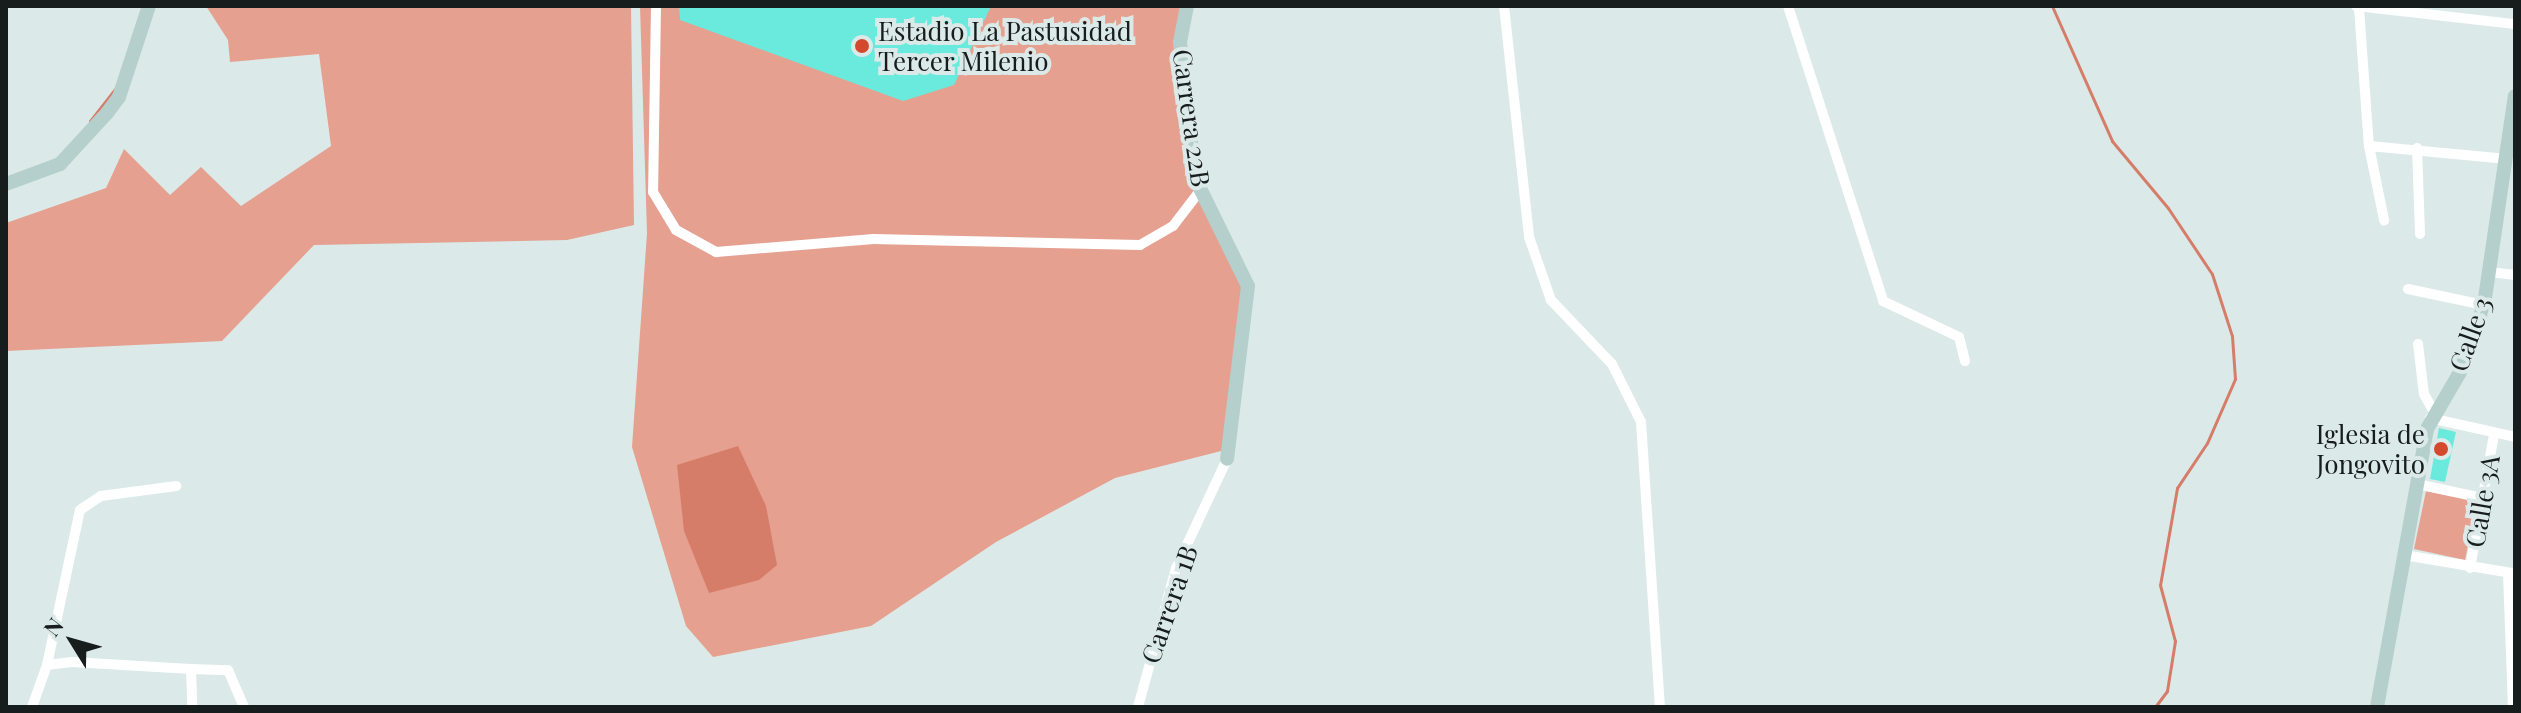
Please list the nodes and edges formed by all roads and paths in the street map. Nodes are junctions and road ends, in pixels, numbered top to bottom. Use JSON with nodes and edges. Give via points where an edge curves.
{"nodes":[{"id":1,"x":149,"y":6,"type":"edge"},
{"id":2,"x":656,"y":6,"type":"edge"},
{"id":3,"x":1187,"y":6,"type":"edge"},
{"id":4,"x":1504,"y":6,"type":"edge"},
{"id":5,"x":1788,"y":6,"type":"edge"},
{"id":6,"x":2358,"y":7,"type":"edge"},
{"id":7,"x":2515,"y":24,"type":"edge"},
{"id":8,"x":2515,"y":96,"type":"edge"},
{"id":9,"x":2369,"y":146,"type":"junction"},
{"id":10,"x":2417,"y":148,"type":"junction"},
{"id":11,"x":2510,"y":150,"type":"edge"},
{"id":12,"x":6,"y":184,"type":"edge"},
{"id":13,"x":1199,"y":192,"type":"junction"},
{"id":14,"x":2384,"y":220,"type":"dead end"},
{"id":15,"x":2420,"y":234,"type":"dead end"},
{"id":16,"x":2490,"y":272,"type":"junction"},
{"id":17,"x":2515,"y":275,"type":"edge"},
{"id":18,"x":2408,"y":289,"type":"dead end"},
{"id":19,"x":2484,"y":305,"type":"junction"},
{"id":20,"x":2418,"y":344,"type":"dead end"},
{"id":21,"x":1965,"y":361,"type":"dead end"},
{"id":22,"x":2432,"y":414,"type":"junction"},
{"id":23,"x":2494,"y":434,"type":"junction"},
{"id":24,"x":2515,"y":437,"type":"edge"},
{"id":25,"x":1227,"y":459,"type":"joint"},
{"id":26,"x":2417,"y":484,"type":"junction"},
{"id":27,"x":176,"y":486,"type":"dead end"},
{"id":28,"x":2482,"y":498,"type":"junction"},
{"id":29,"x":2404,"y":555,"type":"junction"},
{"id":30,"x":2470,"y":568,"type":"junction"},
{"id":31,"x":2512,"y":573,"type":"edge"},
{"id":32,"x":47,"y":665,"type":"junction"},
{"id":33,"x":191,"y":669,"type":"junction"},
{"id":34,"x":32,"y":707,"type":"edge"},
{"id":35,"x":192,"y":707,"type":"edge"},
{"id":36,"x":244,"y":707,"type":"edge"},
{"id":37,"x":1138,"y":707,"type":"edge"},
{"id":38,"x":1660,"y":707,"type":"edge"},
{"id":39,"x":2377,"y":707,"type":"edge"},
{"id":40,"x":2513,"y":707,"type":"edge"}],
"edges":[{"from":1,"to":12,"type":"street","via":[[119,97],[107,113],[60,164]]},
{"from":2,"to":13,"type":"street","via":[[653,192],[676,230],[716,252],[873,239],[1140,245],[1173,226]]},
{"from":3,"to":13,"type":"street","name":"Carrera 22B","via":[[1180,42]]},
{"from":4,"to":38,"type":"street","via":[[1529,237],[1551,300],[1612,364],[1641,422]]},
{"from":5,"to":21,"type":"street","via":[[1883,301],[1959,337]]},
{"from":6,"to":7,"type":"street"},
{"from":6,"to":9,"type":"street"},
{"from":8,"to":11,"type":"street","name":"Calle 3"},
{"from":9,"to":10,"type":"street"},
{"from":9,"to":14,"type":"street"},
{"from":10,"to":11,"type":"street"},
{"from":10,"to":15,"type":"street"},
{"from":11,"to":16,"type":"street","name":"Calle 3"},
{"from":13,"to":25,"type":"street","name":"Carrera 22B","via":[[1248,286]]},
{"from":16,"to":17,"type":"street"},
{"from":16,"to":19,"type":"street","name":"Calle 3"},
{"from":18,"to":19,"type":"street"},
{"from":19,"to":22,"type":"street","name":"Calle 3","via":[[2460,372]]},
{"from":20,"to":22,"type":"street"},
{"from":22,"to":23,"type":"street"},
{"from":22,"to":26,"type":"street","name":"Calle 3"},
{"from":23,"to":24,"type":"street"},
{"from":23,"to":28,"type":"street","name":"Calle 3A"},
{"from":25,"to":37,"type":"street","name":"Carrera 1B","via":[[1176,568]]},
{"from":26,"to":28,"type":"street"},
{"from":26,"to":29,"type":"street","name":"Calle 3"},
{"from":27,"to":32,"type":"street","via":[[101,496],[80,510]]},
{"from":28,"to":30,"type":"street","name":"Calle 3A"},
{"from":29,"to":30,"type":"street"},
{"from":29,"to":39,"type":"street","name":"Calle 3"},
{"from":30,"to":31,"type":"street"},
{"from":31,"to":40,"type":"street"},
{"from":32,"to":33,"type":"street"},
{"from":32,"to":34,"type":"street"},
{"from":33,"to":35,"type":"street"},
{"from":33,"to":36,"type":"street","via":[[228,670]]}]}
